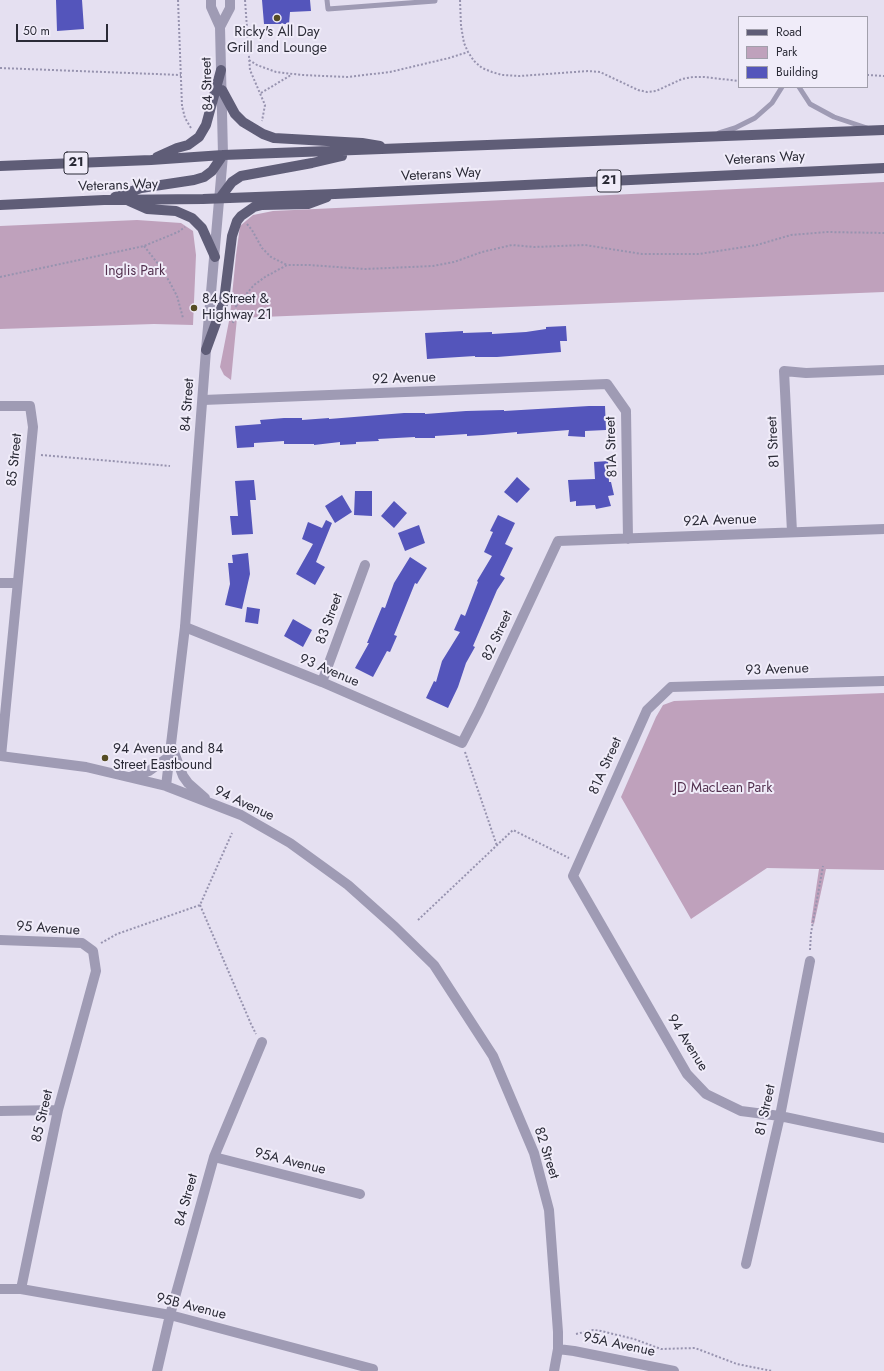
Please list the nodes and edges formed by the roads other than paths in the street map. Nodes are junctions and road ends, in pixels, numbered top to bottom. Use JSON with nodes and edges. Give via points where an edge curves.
{"nodes":[{"id":1,"x":211,"y":0,"type":"edge"},
{"id":2,"x":230,"y":0,"type":"edge"},
{"id":3,"x":327,"y":0,"type":"edge"},
{"id":4,"x":435,"y":0,"type":"edge"},
{"id":5,"x":220,"y":26,"type":"junction"},
{"id":6,"x":221,"y":70,"type":"junction"},
{"id":7,"x":781,"y":88,"type":"edge"},
{"id":8,"x":800,"y":88,"type":"edge"},
{"id":9,"x":222,"y":90,"type":"junction"},
{"id":10,"x":880,"y":130,"type":"edge"},
{"id":11,"x":707,"y":137,"type":"junction"},
{"id":12,"x":399,"y":149,"type":"junction"},
{"id":13,"x":364,"y":151,"type":"junction"},
{"id":14,"x":223,"y":155,"type":"junction"},
{"id":15,"x":151,"y":160,"type":"junction"},
{"id":16,"x":0,"y":166,"type":"edge"},
{"id":17,"x":884,"y":168,"type":"edge"},
{"id":18,"x":335,"y":194,"type":"junction"},
{"id":19,"x":220,"y":198,"type":"junction"},
{"id":20,"x":104,"y":200,"type":"junction"},
{"id":21,"x":126,"y":200,"type":"junction"},
{"id":22,"x":0,"y":205,"type":"edge"},
{"id":23,"x":215,"y":257,"type":"junction"},
{"id":24,"x":206,"y":350,"type":"junction"},
{"id":25,"x":884,"y":370,"type":"edge"},
{"id":26,"x":607,"y":384,"type":"joint"},
{"id":27,"x":203,"y":400,"type":"junction"},
{"id":28,"x":0,"y":406,"type":"edge"},
{"id":29,"x":884,"y":529,"type":"edge"},
{"id":30,"x":792,"y":532,"type":"junction"},
{"id":31,"x":628,"y":539,"type":"junction"},
{"id":32,"x":558,"y":541,"type":"joint"},
{"id":33,"x":365,"y":565,"type":"dead end"},
{"id":34,"x":0,"y":583,"type":"edge"},
{"id":35,"x":17,"y":583,"type":"junction"},
{"id":36,"x":185,"y":627,"type":"junction"},
{"id":37,"x":884,"y":681,"type":"edge"},
{"id":38,"x":322,"y":682,"type":"junction"},
{"id":39,"x":671,"y":687,"type":"joint"},
{"id":40,"x":171,"y":743,"type":"junction"},
{"id":41,"x":462,"y":743,"type":"joint"},
{"id":42,"x":0,"y":756,"type":"edge"},
{"id":43,"x":170,"y":756,"type":"junction"},
{"id":44,"x":130,"y":777,"type":"junction"},
{"id":45,"x":166,"y":786,"type":"junction"},
{"id":46,"x":210,"y":803,"type":"junction"},
{"id":47,"x":578,"y":865,"type":"joint"},
{"id":48,"x":0,"y":940,"type":"edge"},
{"id":49,"x":91,"y":950,"type":"joint"},
{"id":50,"x":810,"y":962,"type":"road end"},
{"id":51,"x":434,"y":965,"type":"joint"},
{"id":52,"x":262,"y":1042,"type":"road end"},
{"id":53,"x":58,"y":1110,"type":"junction"},
{"id":54,"x":0,"y":1111,"type":"edge"},
{"id":55,"x":780,"y":1116,"type":"junction"},
{"id":56,"x":884,"y":1138,"type":"edge"},
{"id":57,"x":214,"y":1157,"type":"junction"},
{"id":58,"x":360,"y":1194,"type":"dead end"},
{"id":59,"x":746,"y":1264,"type":"dead end"},
{"id":60,"x":0,"y":1289,"type":"edge"},
{"id":61,"x":21,"y":1289,"type":"junction"},
{"id":62,"x":170,"y":1315,"type":"junction"},
{"id":63,"x":558,"y":1349,"type":"junction"},
{"id":64,"x":373,"y":1369,"type":"dead end"},
{"id":65,"x":157,"y":1371,"type":"edge"},
{"id":66,"x":554,"y":1371,"type":"edge"},
{"id":67,"x":674,"y":1371,"type":"edge"}],
"edges":[{"from":1,"to":5,"type":"street","name":"84 Street","via":[[211,7]]},
{"from":2,"to":5,"type":"street","via":[[230,8]]},
{"from":3,"to":4,"type":"lane","via":[[328,10]]},
{"from":5,"to":6,"type":"street","name":"84 Street"},
{"from":6,"to":9,"type":"street","name":"84 Street"},
{"from":6,"to":15,"type":"main road","via":[[206,125],[199,137],[188,145]]},
{"from":7,"to":11,"type":"lane","via":[[772,103],[755,118]]},
{"from":8,"to":10,"type":"lane","via":[[810,104],[834,117]]},
{"from":9,"to":12,"type":"main road","via":[[235,114],[243,122],[274,138],[362,143]]},
{"from":9,"to":14,"type":"street","name":"84 Street"},
{"from":10,"to":11,"type":"main road","name":"Veterans Way","number":"21"},
{"from":11,"to":12,"type":"main road","name":"Veterans Way","number":"21"},
{"from":12,"to":13,"type":"main road","name":"Veterans Way","number":"21"},
{"from":13,"to":14,"type":"main road","name":"Veterans Way","number":"21"},
{"from":13,"to":19,"type":"main road","via":[[241,176],[232,182]]},
{"from":14,"to":15,"type":"main road","name":"Veterans Way","number":"21"},
{"from":14,"to":19,"type":"street","name":"84 Street"},
{"from":14,"to":20,"type":"main road","via":[[212,171],[204,177],[140,188]]},
{"from":15,"to":16,"type":"main road","name":"Veterans Way","number":"21"},
{"from":17,"to":18,"type":"main road","name":"Veterans Way","number":"21"},
{"from":18,"to":19,"type":"main road","name":"Veterans Way","number":"21"},
{"from":18,"to":24,"type":"main road","via":[[308,204],[262,205],[241,216],[232,236],[224,302]]},
{"from":19,"to":21,"type":"main road","name":"Veterans Way","number":"21"},
{"from":19,"to":23,"type":"street","name":"84 Street"},
{"from":20,"to":21,"type":"main road","name":"Veterans Way","number":"21"},
{"from":20,"to":22,"type":"main road","name":"Veterans Way","number":"21"},
{"from":21,"to":23,"type":"main road","via":[[147,209],[176,211],[192,218],[202,228]]},
{"from":23,"to":24,"type":"street","name":"84 Street"},
{"from":24,"to":27,"type":"street","name":"84 Street"},
{"from":25,"to":30,"type":"street","name":"81 Street","via":[[806,373],[784,371]]},
{"from":26,"to":27,"type":"street","name":"92 Avenue"},
{"from":26,"to":31,"type":"street","name":"81A Street","via":[[626,411]]},
{"from":27,"to":36,"type":"street","name":"84 Street"},
{"from":28,"to":35,"type":"street","name":"85 Street","via":[[30,406],[33,427]]},
{"from":29,"to":30,"type":"street","name":"92A Avenue"},
{"from":30,"to":31,"type":"street","name":"92A Avenue"},
{"from":31,"to":32,"type":"street","name":"92A Avenue"},
{"from":32,"to":41,"type":"street","name":"82 Street"},
{"from":33,"to":38,"type":"street","name":"83 Street"},
{"from":34,"to":35,"type":"street"},
{"from":35,"to":42,"type":"street","name":"85 Street"},
{"from":36,"to":38,"type":"street","name":"93 Avenue"},
{"from":36,"to":40,"type":"street","name":"84 Street"},
{"from":37,"to":39,"type":"street","name":"93 Avenue"},
{"from":38,"to":41,"type":"street","name":"93 Avenue"},
{"from":39,"to":47,"type":"street","name":"81A Street","via":[[647,710]]},
{"from":40,"to":43,"type":"street","name":"84 Street"},
{"from":40,"to":46,"type":"street","via":[[183,776]]},
{"from":42,"to":44,"type":"street","name":"94 Avenue","via":[[86,767]]},
{"from":43,"to":44,"type":"street","via":[[149,771]]},
{"from":43,"to":45,"type":"street","name":"84 Street"},
{"from":44,"to":45,"type":"street","name":"94 Avenue"},
{"from":45,"to":46,"type":"street","name":"94 Avenue"},
{"from":46,"to":51,"type":"street","name":"94 Avenue","via":[[241,815],[290,843],[348,885]]},
{"from":47,"to":55,"type":"street","name":"94 Avenue","via":[[573,876],[687,1074],[706,1094],[741,1111]]},
{"from":48,"to":49,"type":"street","name":"95 Avenue","via":[[82,943]]},
{"from":49,"to":53,"type":"street","name":"85 Street","via":[[96,971]]},
{"from":50,"to":55,"type":"street","name":"81 Street"},
{"from":51,"to":63,"type":"street","name":"82 Street","via":[[493,1056],[534,1153],[549,1210]]},
{"from":52,"to":57,"type":"street","name":"84 Street"},
{"from":53,"to":54,"type":"street"},
{"from":53,"to":61,"type":"street","name":"85 Street"},
{"from":55,"to":56,"type":"street","name":"94 Avenue"},
{"from":55,"to":59,"type":"street","name":"81 Street"},
{"from":57,"to":58,"type":"street","name":"95A Avenue"},
{"from":57,"to":62,"type":"street","name":"84 Street"},
{"from":60,"to":61,"type":"street","name":"95B Avenue"},
{"from":61,"to":62,"type":"street","name":"95B Avenue"},
{"from":62,"to":64,"type":"street","name":"95B Avenue"},
{"from":62,"to":65,"type":"street","name":"84 Street"},
{"from":63,"to":66,"type":"street","name":"82 Street"},
{"from":63,"to":67,"type":"street","name":"95A Avenue"}]}
